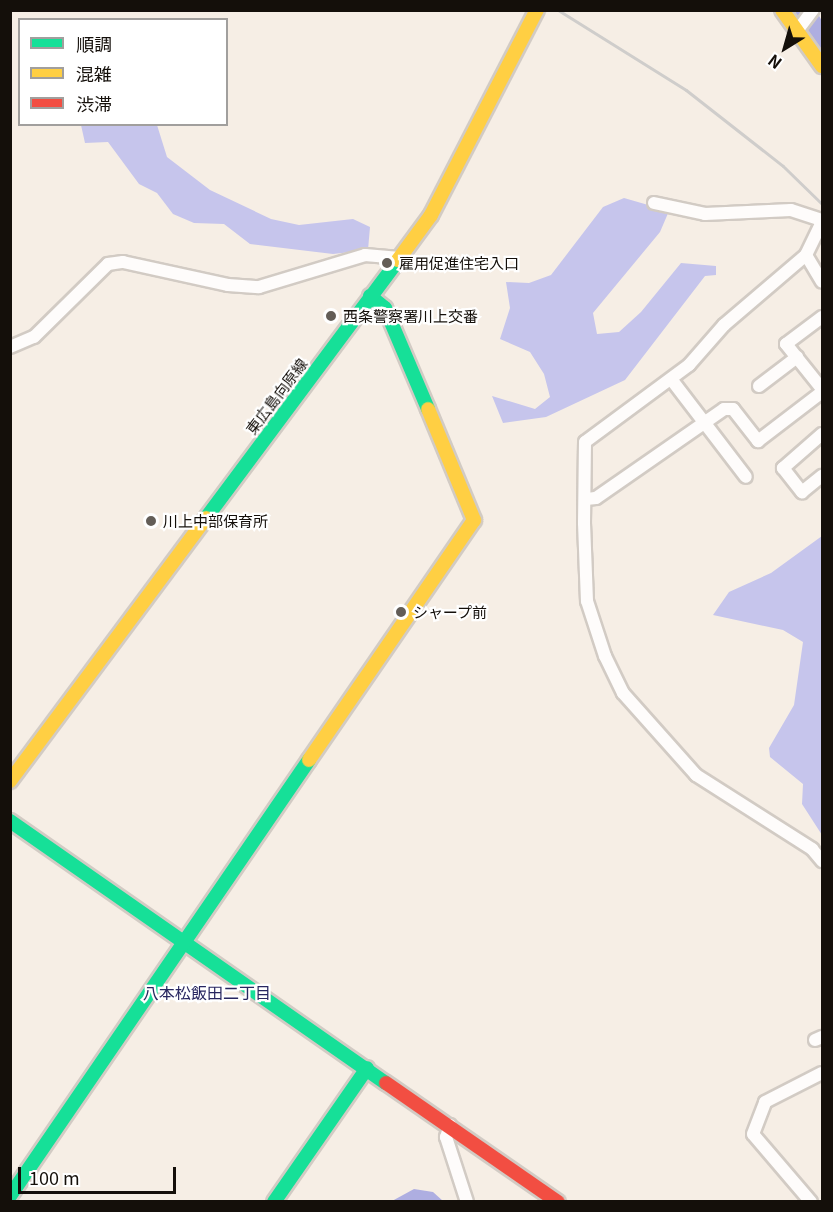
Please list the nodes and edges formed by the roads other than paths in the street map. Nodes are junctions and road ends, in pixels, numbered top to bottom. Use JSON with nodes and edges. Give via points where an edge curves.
{"nodes":[{"id":1,"x":782,"y":10,"type":"edge"},
{"id":2,"x":535,"y":14,"type":"edge"},
{"id":3,"x":806,"y":21,"type":"edge"},
{"id":4,"x":822,"y":66,"type":"edge"},
{"id":5,"x":654,"y":203,"type":"dead end"},
{"id":6,"x":822,"y":221,"type":"edge"},
{"id":7,"x":814,"y":235,"type":"junction"},
{"id":8,"x":822,"y":245,"type":"edge"},
{"id":9,"x":806,"y":255,"type":"junction"},
{"id":10,"x":397,"y":258,"type":"junction"},
{"id":11,"x":822,"y":282,"type":"edge"},
{"id":12,"x":370,"y":296,"type":"junction"},
{"id":13,"x":822,"y":317,"type":"edge"},
{"id":14,"x":10,"y":347,"type":"edge"},
{"id":15,"x":797,"y":357,"type":"junction"},
{"id":16,"x":671,"y":379,"type":"junction"},
{"id":17,"x":759,"y":386,"type":"dead end"},
{"id":18,"x":822,"y":391,"type":"edge"},
{"id":19,"x":706,"y":421,"type":"junction"},
{"id":20,"x":822,"y":434,"type":"edge"},
{"id":21,"x":822,"y":476,"type":"edge"},
{"id":22,"x":746,"y":477,"type":"dead end"},
{"id":23,"x":586,"y":499,"type":"junction"},
{"id":24,"x":10,"y":782,"type":"edge"},
{"id":25,"x":10,"y":821,"type":"edge"},
{"id":26,"x":822,"y":861,"type":"edge"},
{"id":27,"x":187,"y":941,"type":"junction"},
{"id":28,"x":368,"y":1068,"type":"junction"},
{"id":29,"x":822,"y":1073,"type":"edge"},
{"id":30,"x":450,"y":1125,"type":"junction"},
{"id":31,"x":10,"y":1196,"type":"edge"},
{"id":32,"x":274,"y":1202,"type":"edge"},
{"id":33,"x":466,"y":1202,"type":"edge"},
{"id":34,"x":558,"y":1202,"type":"edge"},
{"id":35,"x":811,"y":1202,"type":"edge"}],
"edges":[{"from":1,"to":3,"type":"main road"},
{"from":2,"to":10,"type":"main road","name":"東広島向原線","via":[[467,152],[431,214]]},
{"from":3,"to":4,"type":"main road"},
{"from":5,"to":6,"type":"street","via":[[705,214],[791,210]]},
{"from":6,"to":7,"type":"street"},
{"from":7,"to":8,"type":"street"},
{"from":7,"to":9,"type":"street"},
{"from":9,"to":11,"type":"street"},
{"from":9,"to":16,"type":"street","via":[[724,325]]},
{"from":10,"to":12,"type":"main road","name":"東広島向原線"},
{"from":10,"to":14,"type":"street","via":[[365,255],[259,287],[228,285],[123,262],[108,264],[34,337]]},
{"from":12,"to":24,"type":"main road","name":"東広島向原線"},
{"from":12,"to":27,"type":"main road","via":[[385,308],[474,520]]},
{"from":13,"to":15,"type":"street","via":[[786,344]]},
{"from":15,"to":17,"type":"street"},
{"from":15,"to":18,"type":"street"},
{"from":16,"to":19,"type":"street"},
{"from":16,"to":23,"type":"street","via":[[585,442]]},
{"from":18,"to":19,"type":"street","via":[[758,441],[733,409]]},
{"from":19,"to":22,"type":"street"},
{"from":19,"to":23,"type":"street","via":[[596,498]]},
{"from":20,"to":21,"type":"street","via":[[783,468],[802,492]]},
{"from":23,"to":26,"type":"street","via":[[587,601],[604,656],[623,693],[696,775],[812,849]]},
{"from":25,"to":27,"type":"main road"},
{"from":27,"to":28,"type":"main road"},
{"from":27,"to":31,"type":"main road"},
{"from":28,"to":30,"type":"main road"},
{"from":28,"to":32,"type":"main road"},
{"from":29,"to":35,"type":"street","via":[[765,1102],[753,1134]]},
{"from":30,"to":33,"type":"street","via":[[446,1137]]},
{"from":30,"to":34,"type":"main road"}]}
